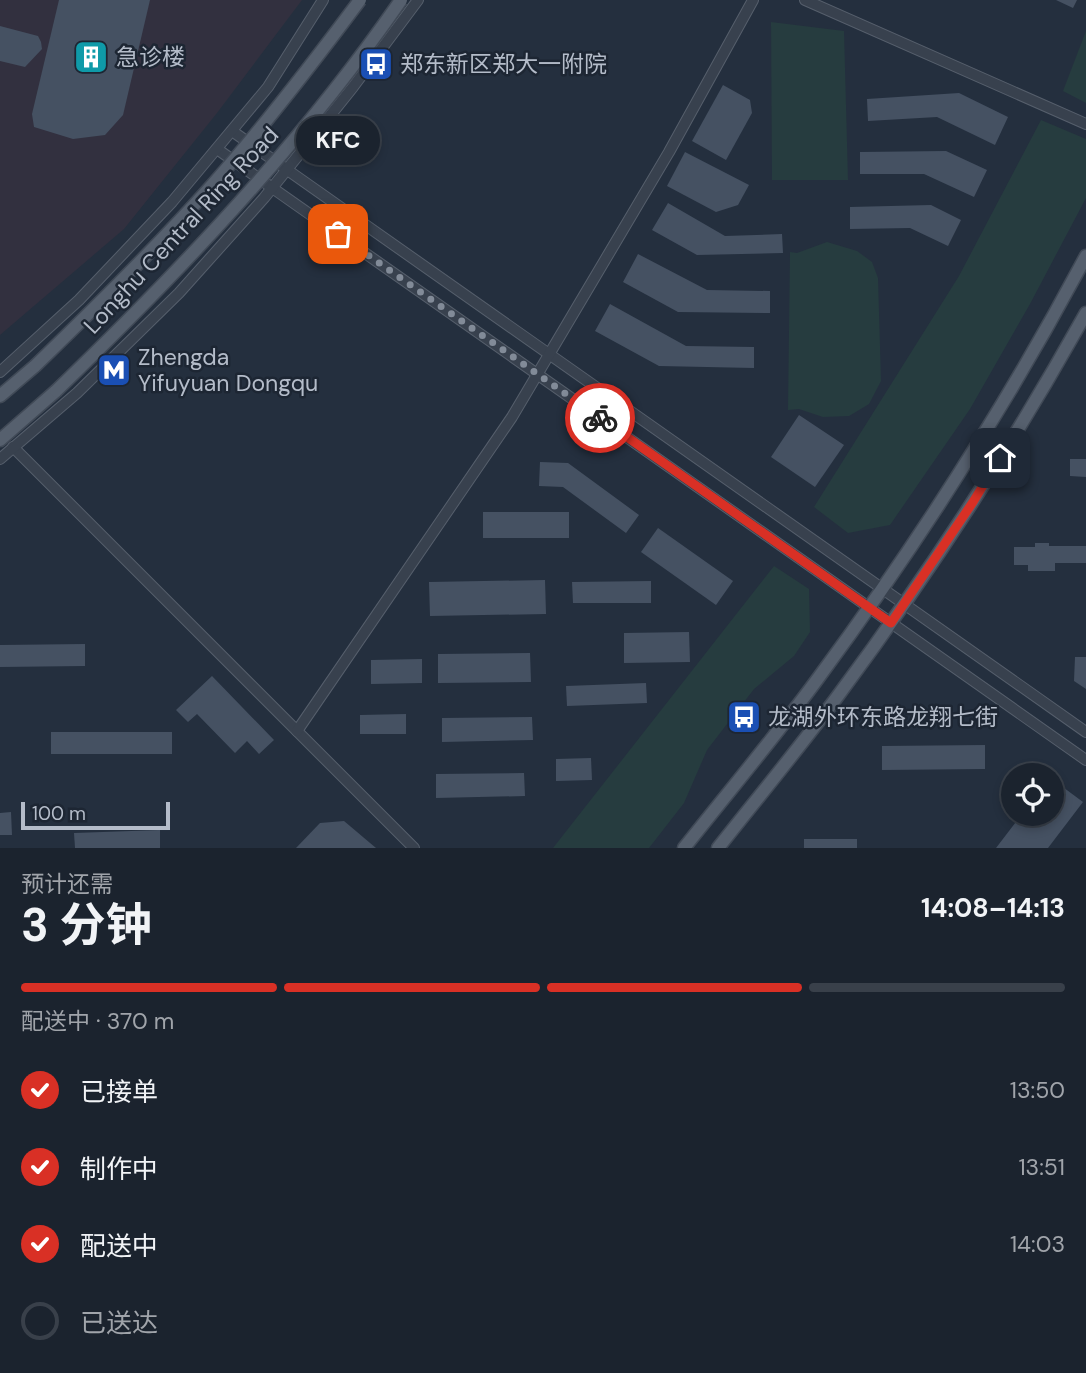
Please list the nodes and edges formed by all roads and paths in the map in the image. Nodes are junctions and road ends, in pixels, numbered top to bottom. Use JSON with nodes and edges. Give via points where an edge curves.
{"nodes":[{"id":1,"x":323,"y":0,"type":"edge"},
{"id":2,"x":360,"y":0,"type":"edge"},
{"id":3,"x":401,"y":0,"type":"edge"},
{"id":4,"x":418,"y":0,"type":"edge"},
{"id":5,"x":753,"y":0,"type":"edge"},
{"id":6,"x":805,"y":0,"type":"edge"},
{"id":7,"x":1086,"y":124,"type":"edge"},
{"id":8,"x":232,"y":131,"type":"junction"},
{"id":9,"x":217,"y":149,"type":"junction"},
{"id":10,"x":287,"y":169,"type":"junction"},
{"id":11,"x":272,"y":188,"type":"junction"},
{"id":12,"x":1086,"y":256,"type":"edge"},
{"id":13,"x":1086,"y":313,"type":"edge"},
{"id":14,"x":549,"y":354,"type":"junction"},
{"id":15,"x":0,"y":372,"type":"edge"},
{"id":16,"x":537,"y":374,"type":"junction"},
{"id":17,"x":0,"y":396,"type":"edge"},
{"id":18,"x":0,"y":440,"type":"edge"},
{"id":19,"x":13,"y":447,"type":"junction"},
{"id":20,"x":0,"y":459,"type":"edge"},
{"id":21,"x":883,"y":589,"type":"junction"},
{"id":22,"x":904,"y":604,"type":"junction"},
{"id":23,"x":869,"y":608,"type":"junction"},
{"id":24,"x":891,"y":623,"type":"junction"},
{"id":25,"x":297,"y":731,"type":"junction"},
{"id":26,"x":1086,"y":732,"type":"edge"},
{"id":27,"x":1086,"y":760,"type":"edge"},
{"id":28,"x":414,"y":848,"type":"edge"},
{"id":29,"x":684,"y":848,"type":"edge"},
{"id":30,"x":718,"y":848,"type":"edge"}],
"edges":[{"from":1,"to":8,"type":"street","via":[[268,87]]},
{"from":2,"to":17,"type":"main road","name":"Longhu Central Ring Road","bridge":true,"via":[[214,183],[126,277]]},
{"from":3,"to":18,"type":"main road","name":"Longhu Central Ring Road","bridge":true,"via":[[310,120],[165,283]]},
{"from":4,"to":10,"type":"street"},
{"from":5,"to":14,"type":"street"},
{"from":6,"to":7,"type":"street"},
{"from":8,"to":9,"type":"street"},
{"from":8,"to":10,"type":"street"},
{"from":9,"to":11,"type":"street"},
{"from":9,"to":15,"type":"street","via":[[88,290]]},
{"from":10,"to":11,"type":"street"},
{"from":10,"to":14,"type":"street"},
{"from":11,"to":16,"type":"street"},
{"from":11,"to":19,"type":"street","via":[[179,293],[77,393]]},
{"from":12,"to":21,"type":"main road","via":[[1005,400]]},
{"from":13,"to":22,"type":"main road","via":[[980,491]]},
{"from":14,"to":16,"type":"street"},
{"from":14,"to":21,"type":"street"},
{"from":16,"to":23,"type":"street"},
{"from":16,"to":25,"type":"street"},
{"from":19,"to":20,"type":"street"},
{"from":19,"to":25,"type":"street"},
{"from":21,"to":22,"type":"street"},
{"from":21,"to":23,"type":"main road"},
{"from":22,"to":24,"type":"main road"},
{"from":22,"to":26,"type":"street"},
{"from":23,"to":24,"type":"street"},
{"from":23,"to":29,"type":"main road"},
{"from":24,"to":27,"type":"street"},
{"from":24,"to":30,"type":"main road"},
{"from":25,"to":28,"type":"street"}]}
